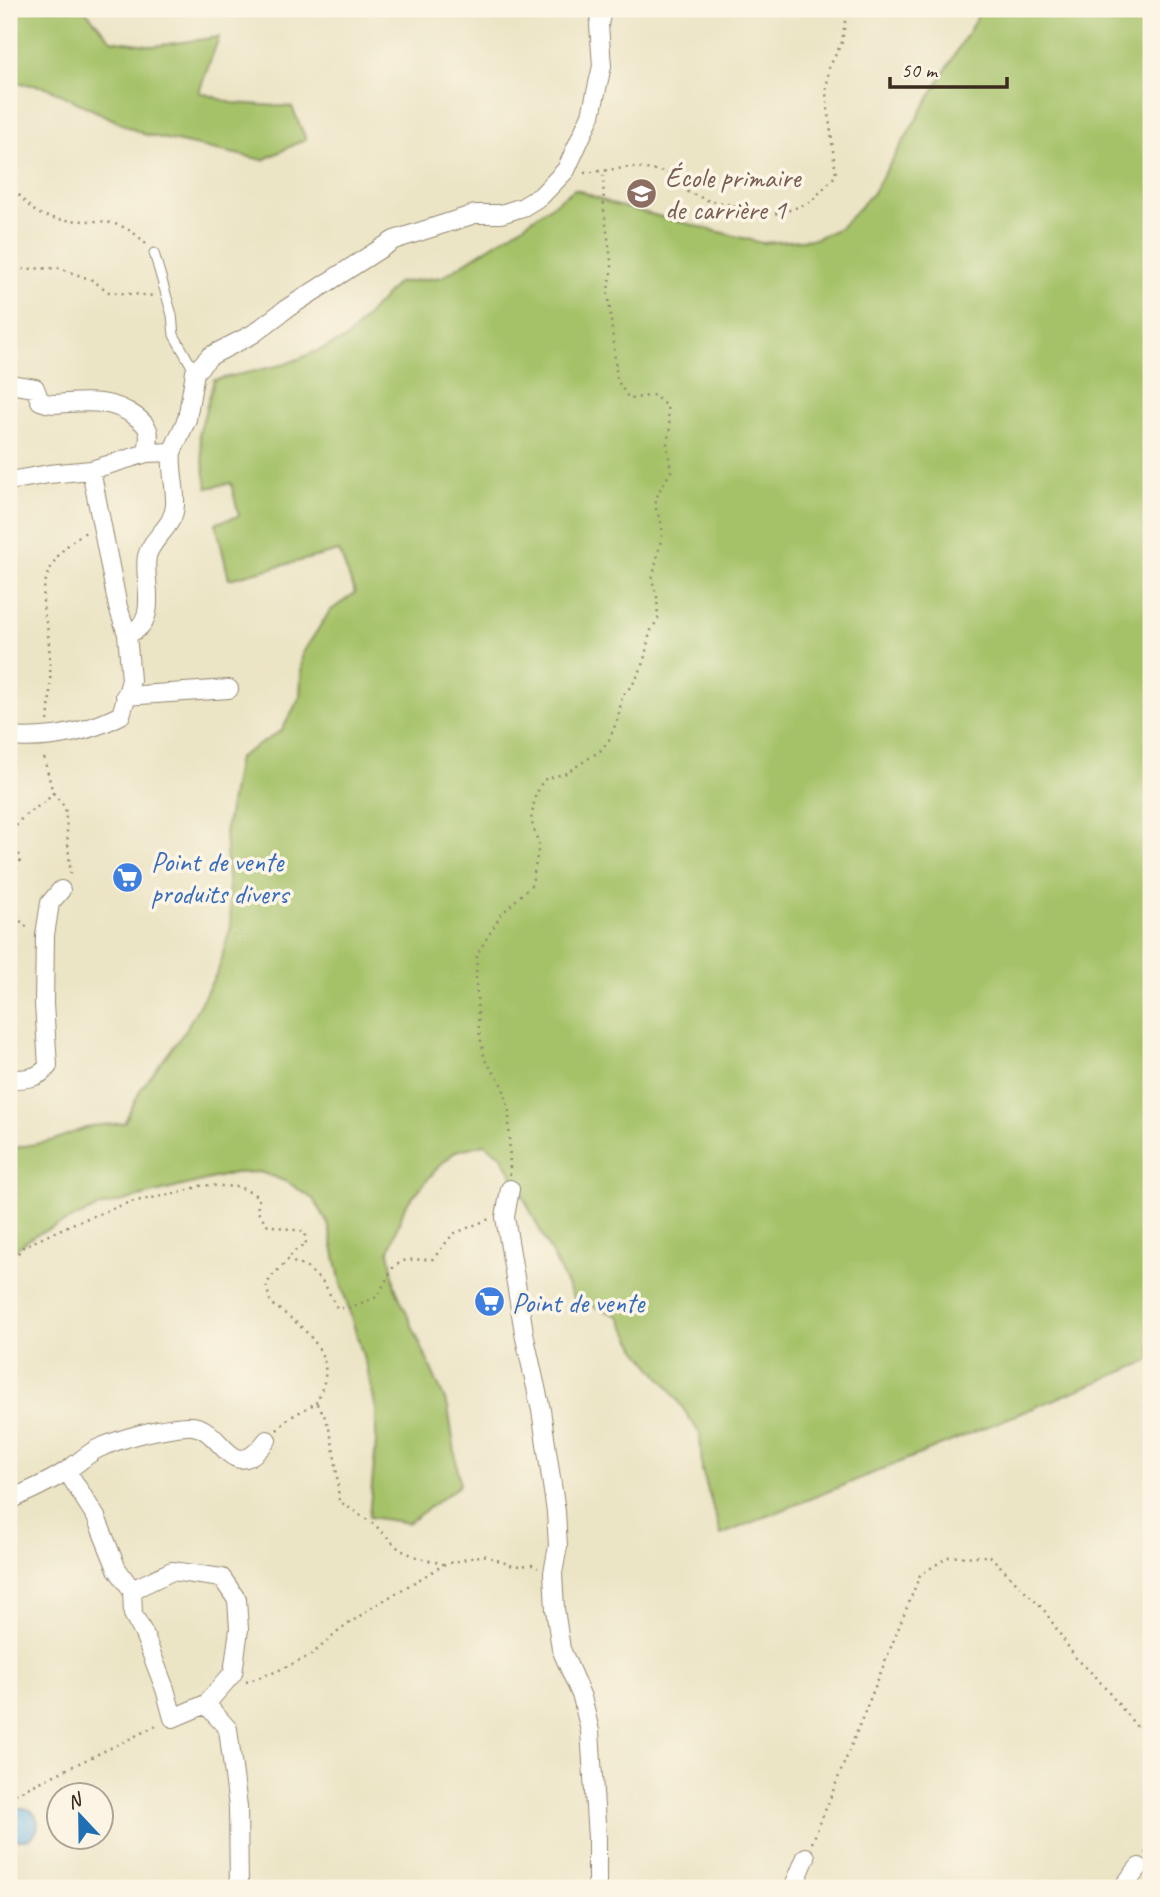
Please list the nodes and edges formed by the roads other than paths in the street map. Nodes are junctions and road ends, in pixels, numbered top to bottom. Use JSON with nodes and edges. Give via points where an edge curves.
{"nodes":[{"id":1,"x":602,"y":9,"type":"edge"},
{"id":2,"x":154,"y":253,"type":"road end"},
{"id":3,"x":194,"y":372,"type":"junction"},
{"id":4,"x":9,"y":384,"type":"edge"},
{"id":5,"x":172,"y":452,"type":"junction"},
{"id":6,"x":147,"y":453,"type":"junction"},
{"id":7,"x":91,"y":470,"type":"junction"},
{"id":8,"x":9,"y":481,"type":"edge"},
{"id":9,"x":127,"y":634,"type":"junction"},
{"id":10,"x":229,"y":690,"type":"dead end"},
{"id":11,"x":125,"y":696,"type":"junction"},
{"id":12,"x":9,"y":737,"type":"edge"},
{"id":13,"x":61,"y":890,"type":"road end"},
{"id":14,"x":9,"y":1079,"type":"edge"},
{"id":15,"x":510,"y":1189,"type":"road end"},
{"id":16,"x":267,"y":1440,"type":"road end"},
{"id":17,"x":67,"y":1471,"type":"junction"},
{"id":18,"x":9,"y":1501,"type":"edge"},
{"id":19,"x":132,"y":1590,"type":"junction"},
{"id":20,"x":211,"y":1697,"type":"junction"},
{"id":21,"x":806,"y":1857,"type":"road end"},
{"id":22,"x":1139,"y":1867,"type":"dead end"},
{"id":23,"x":239,"y":1888,"type":"edge"},
{"id":24,"x":597,"y":1888,"type":"edge"},
{"id":25,"x":793,"y":1888,"type":"edge"},
{"id":26,"x":1122,"y":1888,"type":"edge"}],
"edges":[{"from":1,"to":3,"type":"street","via":[[603,66],[590,115],[566,170],[541,196],[501,214],[475,214],[394,240],[253,334],[210,356]]},
{"from":2,"to":3,"type":"lane","via":[[174,335]]},
{"from":3,"to":5,"type":"street","via":[[187,419]]},
{"from":4,"to":6,"type":"street","via":[[35,388],[40,401],[48,405],[92,402],[122,407],[146,424]]},
{"from":5,"to":6,"type":"street"},
{"from":5,"to":9,"type":"street","via":[[174,514],[147,558],[149,605],[142,623]]},
{"from":6,"to":7,"type":"street"},
{"from":7,"to":8,"type":"street"},
{"from":7,"to":9,"type":"street"},
{"from":9,"to":11,"type":"street","via":[[131,680]]},
{"from":10,"to":11,"type":"street"},
{"from":11,"to":12,"type":"street","via":[[121,715],[99,726],[42,738]]},
{"from":13,"to":14,"type":"street","via":[[50,903],[45,935],[48,1066],[27,1079]]},
{"from":15,"to":24,"type":"street","via":[[505,1217],[556,1512],[555,1609],[561,1649],[582,1697],[590,1731]]},
{"from":16,"to":17,"type":"street","via":[[256,1454],[239,1459],[199,1427],[188,1425],[115,1442]]},
{"from":17,"to":18,"type":"street"},
{"from":17,"to":19,"type":"street"},
{"from":19,"to":20,"type":"street","via":[[134,1614],[173,1718]]},
{"from":19,"to":20,"type":"street","via":[[172,1571],[222,1578],[237,1600],[239,1629],[233,1672]]},
{"from":20,"to":23,"type":"street","via":[[228,1729],[238,1807]]},
{"from":21,"to":25,"type":"street"},
{"from":22,"to":26,"type":"street"}]}
